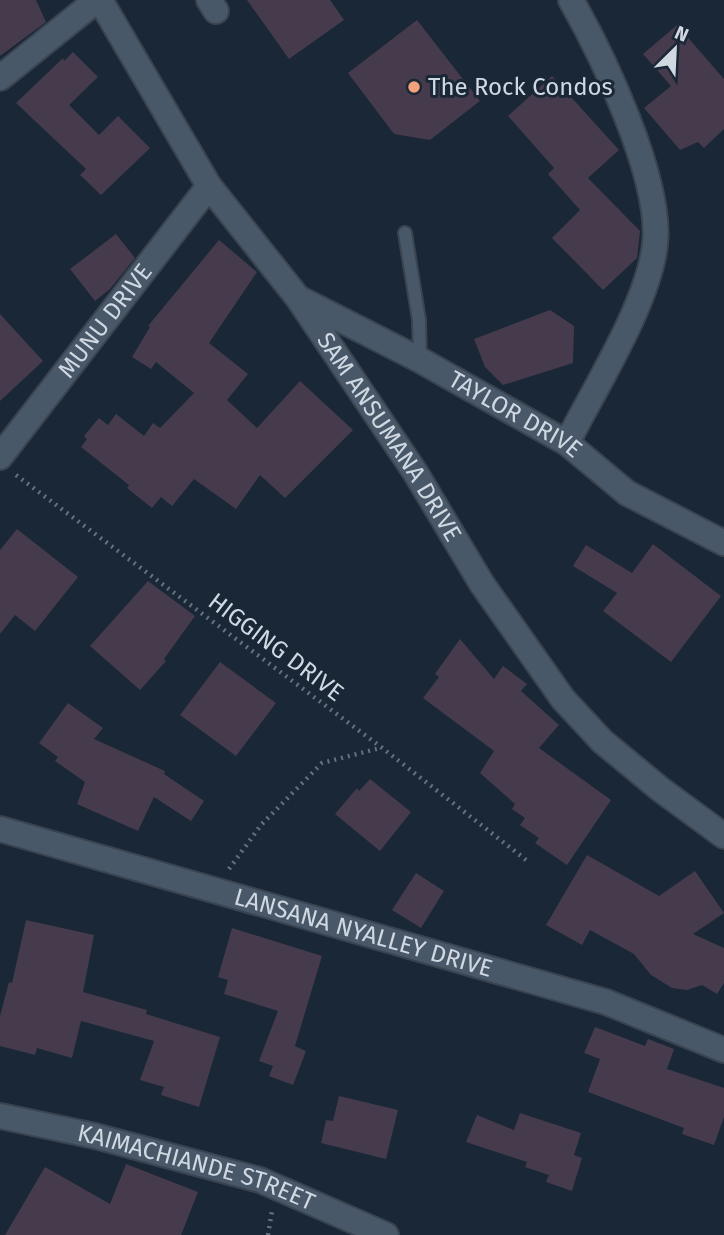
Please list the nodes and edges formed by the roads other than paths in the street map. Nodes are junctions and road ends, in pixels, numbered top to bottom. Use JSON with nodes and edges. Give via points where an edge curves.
{"nodes":[{"id":1,"x":99,"y":0,"type":"edge"},
{"id":2,"x":571,"y":0,"type":"edge"},
{"id":3,"x":0,"y":78,"type":"edge"},
{"id":4,"x":209,"y":186,"type":"junction"},
{"id":5,"x":405,"y":233,"type":"dead end"},
{"id":6,"x":298,"y":298,"type":"junction"},
{"id":7,"x":420,"y":360,"type":"junction"},
{"id":8,"x":567,"y":443,"type":"junction"},
{"id":9,"x":6,"y":464,"type":"edge"},
{"id":10,"x":724,"y":543,"type":"edge"},
{"id":11,"x":0,"y":828,"type":"edge"},
{"id":12,"x":724,"y":836,"type":"edge"},
{"id":13,"x":724,"y":1050,"type":"edge"},
{"id":14,"x":0,"y":1116,"type":"edge"},
{"id":15,"x":386,"y":1235,"type":"edge"}],
"edges":[{"from":1,"to":3,"type":"street"},
{"from":1,"to":4,"type":"street","name":"SAM ANSUMANA DRIVE"},
{"from":2,"to":8,"type":"street","via":[[593,40],[648,176],[655,244],[628,322]]},
{"from":4,"to":6,"type":"street","name":"SAM ANSUMANA DRIVE"},
{"from":4,"to":9,"type":"street","name":"MUNU DRIVE"},
{"from":5,"to":7,"type":"lane","via":[[419,320]]},
{"from":6,"to":7,"type":"street","name":"TAYLOR DRIVE"},
{"from":6,"to":12,"type":"street","name":"SAM ANSUMANA DRIVE","via":[[415,472],[482,584],[563,699],[612,749]]},
{"from":7,"to":8,"type":"street","name":"TAYLOR DRIVE"},
{"from":8,"to":10,"type":"street","name":"TAYLOR DRIVE","via":[[627,493]]},
{"from":11,"to":13,"type":"street","name":"LANSANA NYALLEY DRIVE","via":[[606,1002]]},
{"from":14,"to":15,"type":"street","name":"KAIMACHIANDE STREET","via":[[260,1180]]}]}
